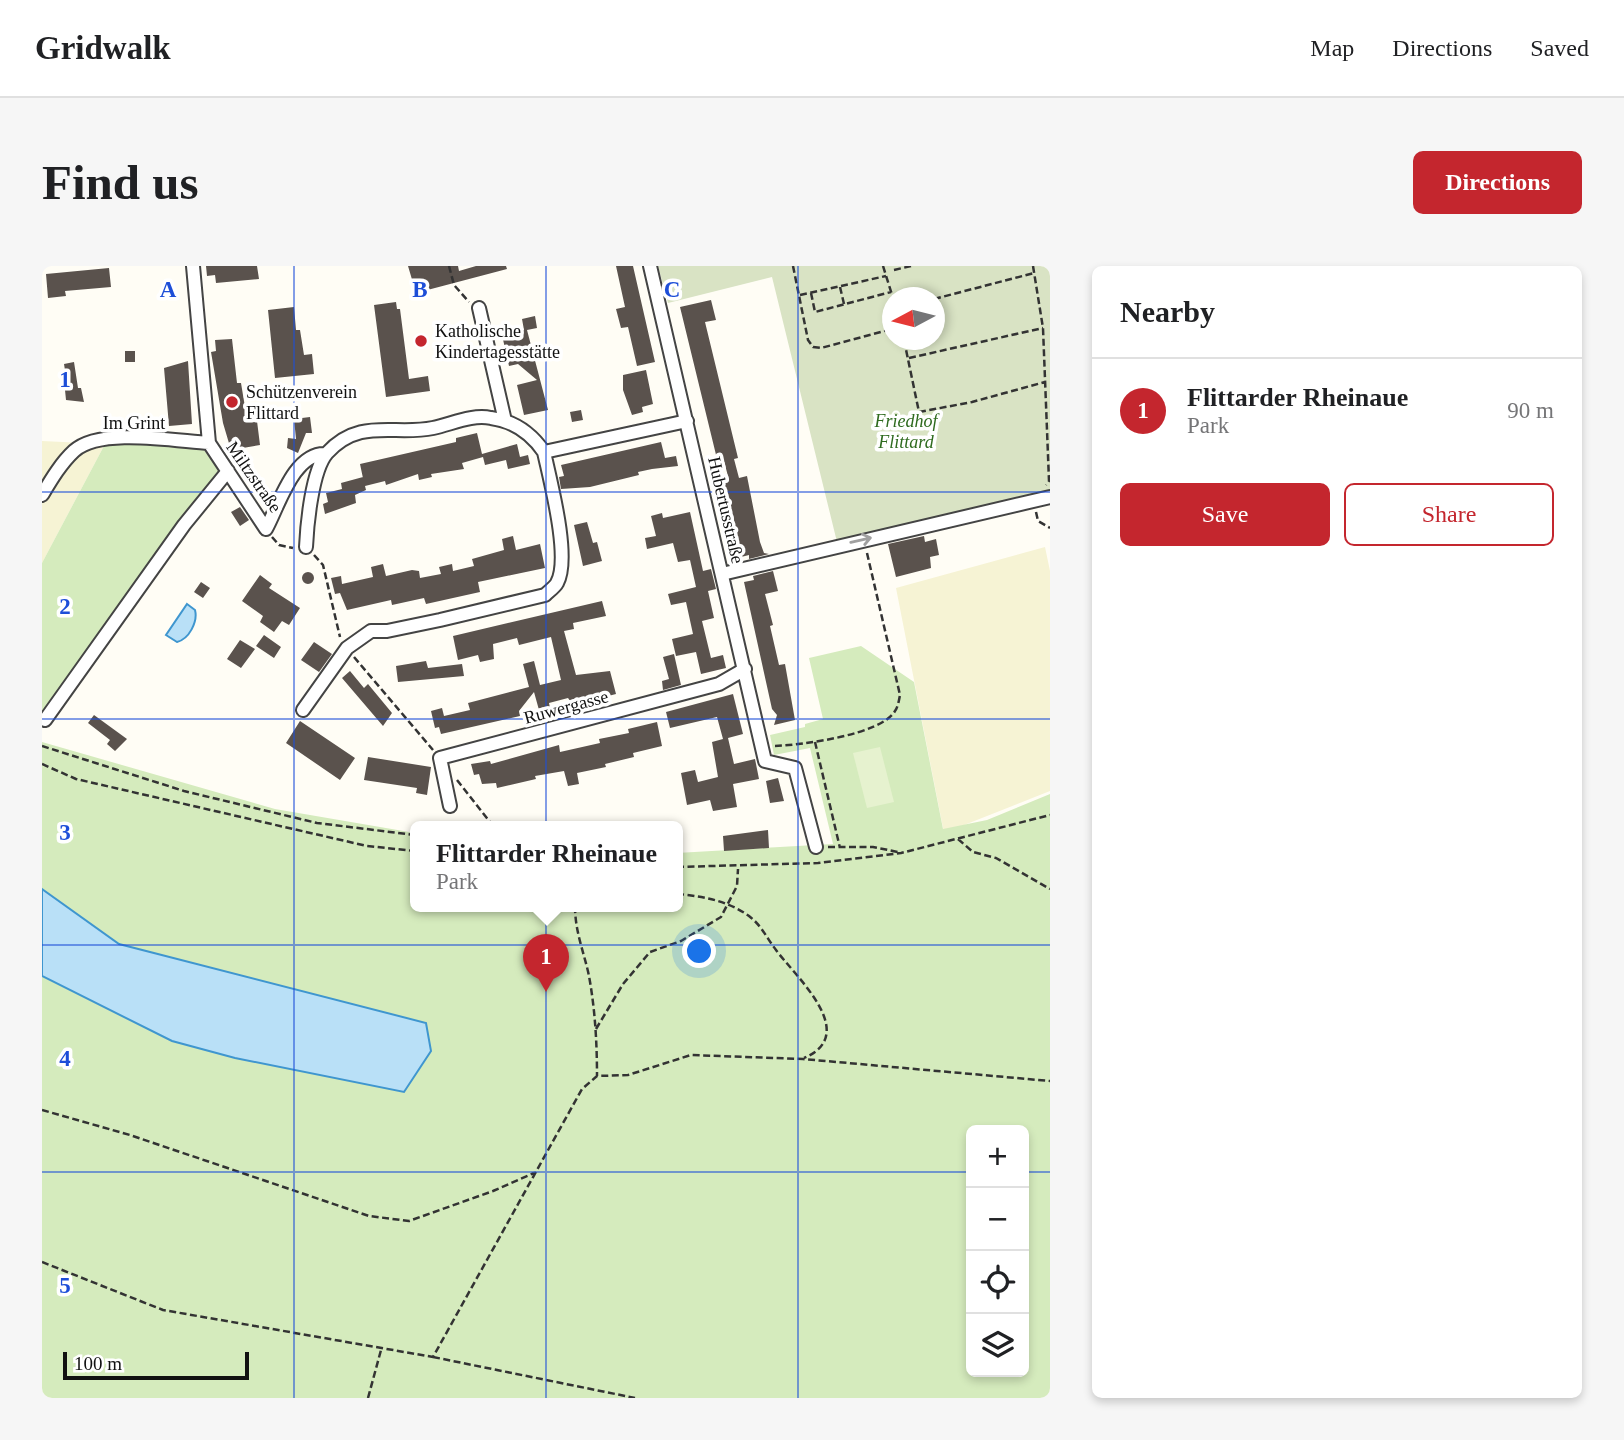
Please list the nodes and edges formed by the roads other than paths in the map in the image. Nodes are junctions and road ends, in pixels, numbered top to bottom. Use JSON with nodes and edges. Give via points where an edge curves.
{"nodes":[{"id":1,"x":193,"y":266,"type":"edge"},
{"id":2,"x":650,"y":266,"type":"edge"},
{"id":3,"x":479,"y":307,"type":"road end"},
{"id":4,"x":505,"y":421,"type":"junction"},
{"id":5,"x":687,"y":421,"type":"junction"},
{"id":6,"x":209,"y":443,"type":"junction"},
{"id":7,"x":544,"y":452,"type":"junction"},
{"id":8,"x":326,"y":454,"type":"junction"},
{"id":9,"x":228,"y":471,"type":"junction"},
{"id":10,"x":42,"y":495,"type":"edge"},
{"id":11,"x":1050,"y":497,"type":"edge"},
{"id":12,"x":306,"y":547,"type":"road end"},
{"id":13,"x":722,"y":574,"type":"junction"},
{"id":14,"x":744,"y":669,"type":"junction"},
{"id":15,"x":303,"y":710,"type":"dead end"},
{"id":16,"x":45,"y":720,"type":"dead end"},
{"id":17,"x":450,"y":806,"type":"dead end"},
{"id":18,"x":816,"y":847,"type":"road end"}],
"edges":[{"from":1,"to":6,"type":"street","name":"Miltzstraße"},
{"from":2,"to":5,"type":"street","name":"Hubertusstraße"},
{"from":3,"to":4,"type":"street"},
{"from":4,"to":7,"type":"street","name":"Miltzstraße","via":[[531,434]]},
{"from":4,"to":8,"type":"street","name":"Miltzstraße","via":[[471,418],[406,431],[388,427],[349,436]]},
{"from":5,"to":7,"type":"street"},
{"from":5,"to":13,"type":"street","name":"Hubertusstraße"},
{"from":6,"to":9,"type":"street","name":"Miltzstraße"},
{"from":6,"to":10,"type":"street","name":"Im Grint","via":[[96,440],[75,450]]},
{"from":7,"to":15,"type":"street","via":[[561,524],[562,566],[557,584],[545,594],[413,626],[371,631],[347,648]]},
{"from":8,"to":9,"type":"street","name":"Miltzstraße","via":[[302,461],[266,529]]},
{"from":8,"to":12,"type":"street","name":"Miltzstraße","via":[[312,496]]},
{"from":9,"to":16,"type":"street"},
{"from":13,"to":11,"type":"street","one_way":true},
{"from":13,"to":14,"type":"street","name":"Hubertusstraße"},
{"from":14,"to":17,"type":"street","name":"Ruwergasse","via":[[719,684],[440,758]]},
{"from":14,"to":18,"type":"street","name":"Hubertusstraße","via":[[765,761],[795,768]]}]}
